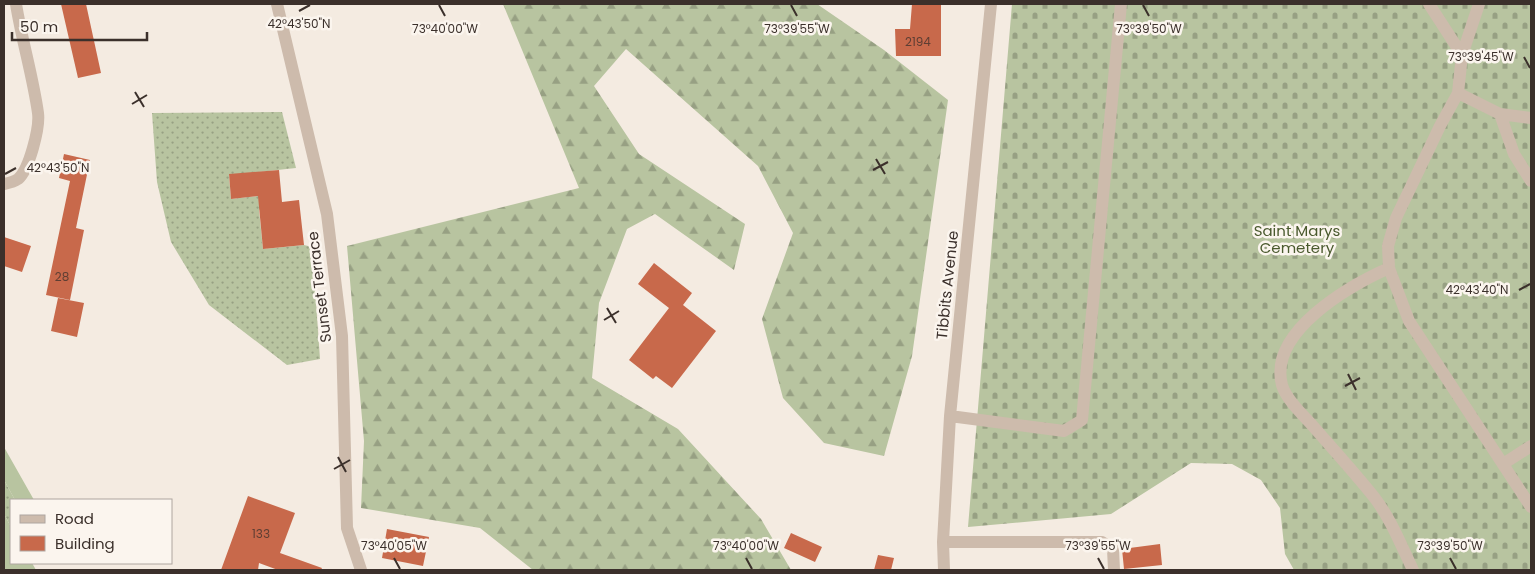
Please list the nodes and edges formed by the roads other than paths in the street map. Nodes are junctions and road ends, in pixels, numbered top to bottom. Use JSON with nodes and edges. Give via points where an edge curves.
{"nodes":[{"id":1,"x":16,"y":4,"type":"edge"},
{"id":2,"x":277,"y":4,"type":"edge"},
{"id":3,"x":991,"y":4,"type":"edge"},
{"id":4,"x":1121,"y":4,"type":"edge"},
{"id":5,"x":1428,"y":4,"type":"edge"},
{"id":6,"x":1480,"y":4,"type":"edge"},
{"id":7,"x":1462,"y":55,"type":"junction"},
{"id":8,"x":1458,"y":93,"type":"junction"},
{"id":9,"x":1500,"y":114,"type":"junction"},
{"id":10,"x":1531,"y":118,"type":"edge"},
{"id":11,"x":1531,"y":181,"type":"edge"},
{"id":12,"x":4,"y":184,"type":"edge"},
{"id":13,"x":1389,"y":268,"type":"junction"},
{"id":14,"x":950,"y":416,"type":"junction"},
{"id":15,"x":1531,"y":446,"type":"edge"},
{"id":16,"x":1503,"y":464,"type":"junction"},
{"id":17,"x":1531,"y":507,"type":"edge"},
{"id":18,"x":943,"y":542,"type":"junction"},
{"id":19,"x":361,"y":570,"type":"edge"},
{"id":20,"x":944,"y":570,"type":"edge"},
{"id":21,"x":1114,"y":570,"type":"edge"},
{"id":22,"x":1413,"y":570,"type":"edge"}],
"edges":[{"from":1,"to":12,"type":"street","via":[[38,115],[35,138],[22,175]]},
{"from":2,"to":19,"type":"street","name":"Sunset Terrace","via":[[327,214],[342,336],[347,528]]},
{"from":3,"to":14,"type":"street","name":"Tibbits Avenue"},
{"from":4,"to":14,"type":"street","via":[[1082,420],[1064,431]]},
{"from":5,"to":7,"type":"street"},
{"from":6,"to":7,"type":"street"},
{"from":7,"to":8,"type":"street"},
{"from":8,"to":9,"type":"street"},
{"from":8,"to":13,"type":"street","via":[[1396,218],[1388,246]]},
{"from":9,"to":10,"type":"street"},
{"from":9,"to":11,"type":"street","via":[[1514,154]]},
{"from":13,"to":16,"type":"street","via":[[1409,321]]},
{"from":13,"to":22,"type":"street","via":[[1364,279],[1332,300],[1289,340],[1280,361],[1282,386],[1296,407],[1374,498],[1393,527]]},
{"from":14,"to":18,"type":"street","name":"Tibbits Avenue"},
{"from":15,"to":16,"type":"street"},
{"from":16,"to":17,"type":"street"},
{"from":18,"to":20,"type":"street","name":"Tibbits Avenue"},
{"from":18,"to":21,"type":"street","via":[[1102,542],[1113,549]]}]}
